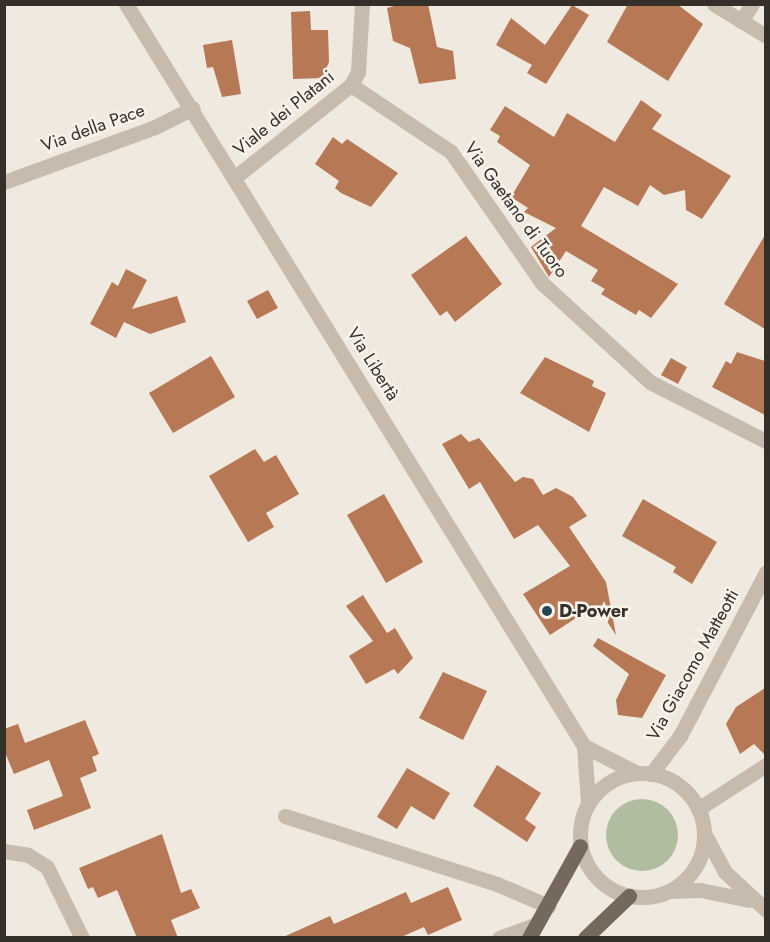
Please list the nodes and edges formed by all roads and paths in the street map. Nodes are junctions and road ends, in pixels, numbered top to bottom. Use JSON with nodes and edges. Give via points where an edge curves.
{"nodes":[{"id":1,"x":126,"y":4,"type":"edge"},
{"id":2,"x":362,"y":4,"type":"edge"},
{"id":3,"x":714,"y":4,"type":"edge"},
{"id":4,"x":752,"y":4,"type":"edge"},
{"id":5,"x":741,"y":21,"type":"junction"},
{"id":6,"x":765,"y":36,"type":"edge"},
{"id":7,"x":351,"y":85,"type":"junction"},
{"id":8,"x":193,"y":108,"type":"junction"},
{"id":9,"x":234,"y":178,"type":"junction"},
{"id":10,"x":4,"y":182,"type":"edge"},
{"id":11,"x":765,"y":441,"type":"edge"},
{"id":12,"x":765,"y":572,"type":"edge"},
{"id":13,"x":584,"y":746,"type":"junction"},
{"id":14,"x":765,"y":765,"type":"edge"},
{"id":15,"x":644,"y":773,"type":"junction"},
{"id":16,"x":588,"y":802,"type":"junction"},
{"id":17,"x":698,"y":809,"type":"junction"},
{"id":18,"x":285,"y":816,"type":"dead end"},
{"id":19,"x":704,"y":833,"type":"junction"},
{"id":20,"x":580,"y":846,"type":"junction"},
{"id":21,"x":4,"y":851,"type":"edge"},
{"id":22,"x":669,"y":891,"type":"junction"},
{"id":23,"x":629,"y":896,"type":"junction"},
{"id":24,"x":749,"y":900,"type":"junction"},
{"id":25,"x":548,"y":906,"type":"junction"},
{"id":26,"x":765,"y":910,"type":"edge"},
{"id":27,"x":537,"y":924,"type":"junction"},
{"id":28,"x":82,"y":938,"type":"edge"},
{"id":29,"x":499,"y":938,"type":"edge"},
{"id":30,"x":529,"y":938,"type":"edge"},
{"id":31,"x":585,"y":938,"type":"edge"}],
"edges":[{"from":1,"to":8,"type":"street","name":"Via Libertà"},
{"from":2,"to":7,"type":"street","name":"Viale dei Platani","via":[[358,72]]},
{"from":3,"to":5,"type":"street"},
{"from":4,"to":5,"type":"street"},
{"from":5,"to":6,"type":"street"},
{"from":7,"to":9,"type":"street","name":"Viale dei Platani"},
{"from":7,"to":11,"type":"street","name":"Via Gaetano di Tuoro","via":[[451,152],[542,283],[650,382]]},
{"from":8,"to":9,"type":"street","name":"Via Libertà"},
{"from":8,"to":10,"type":"street","name":"Via della Pace","via":[[155,127]]},
{"from":9,"to":13,"type":"street","name":"Via Libertà"},
{"from":12,"to":15,"type":"street","name":"Via Giacomo Matteotti","via":[[680,736]]},
{"from":13,"to":15,"type":"street"},
{"from":13,"to":16,"type":"street","name":"Via Libertà"},
{"from":14,"to":17,"type":"street"},
{"from":15,"to":16,"type":"street","via":[[620,777]]},
{"from":15,"to":17,"type":"street","via":[[672,780]]},
{"from":16,"to":20,"type":"street","via":[[579,830]]},
{"from":17,"to":19,"type":"street"},
{"from":18,"to":25,"type":"street","via":[[497,884]]},
{"from":19,"to":22,"type":"street","via":[[696,867]]},
{"from":19,"to":24,"type":"street","via":[[725,872]]},
{"from":20,"to":23,"type":"street","via":[[595,878]]},
{"from":20,"to":25,"type":"main road"},
{"from":21,"to":28,"type":"street","via":[[28,855],[47,867]]},
{"from":22,"to":23,"type":"street"},
{"from":22,"to":24,"type":"street","via":[[700,890]]},
{"from":23,"to":31,"type":"main road"},
{"from":24,"to":26,"type":"street"},
{"from":25,"to":27,"type":"main road"},
{"from":27,"to":29,"type":"street"},
{"from":27,"to":30,"type":"main road"}]}
